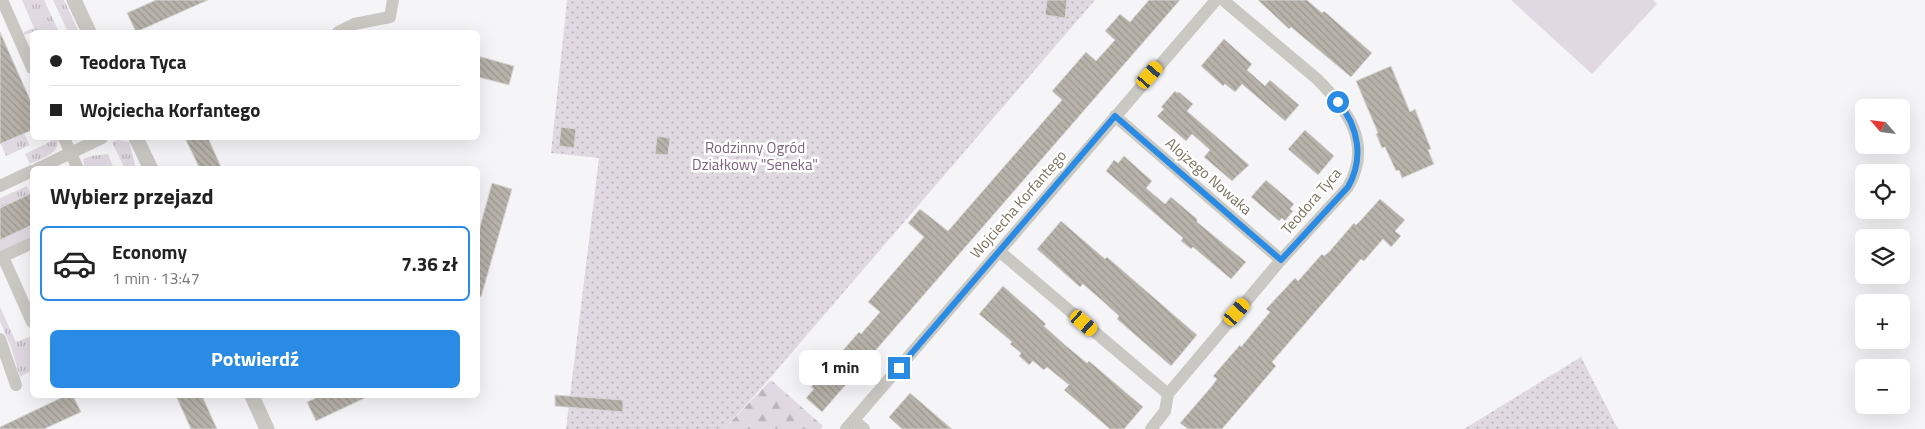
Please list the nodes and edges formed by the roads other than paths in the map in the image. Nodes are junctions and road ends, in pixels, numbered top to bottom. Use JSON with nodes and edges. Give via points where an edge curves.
{"nodes":[{"id":1,"x":2,"y":0,"type":"edge"},
{"id":2,"x":74,"y":0,"type":"edge"},
{"id":3,"x":393,"y":0,"type":"edge"},
{"id":4,"x":1216,"y":0,"type":"edge"},
{"id":5,"x":1223,"y":0,"type":"edge"},
{"id":6,"x":87,"y":30,"type":"edge"},
{"id":7,"x":342,"y":30,"type":"edge"},
{"id":8,"x":30,"y":63,"type":"edge"},
{"id":9,"x":1115,"y":116,"type":"junction"},
{"id":10,"x":65,"y":140,"type":"edge"},
{"id":11,"x":98,"y":140,"type":"edge"},
{"id":12,"x":137,"y":140,"type":"edge"},
{"id":13,"x":71,"y":153,"type":"junction"},
{"id":14,"x":43,"y":166,"type":"edge"},
{"id":15,"x":77,"y":166,"type":"edge"},
{"id":16,"x":150,"y":166,"type":"edge"},
{"id":17,"x":30,"y":172,"type":"edge"},
{"id":18,"x":0,"y":186,"type":"edge"},
{"id":19,"x":30,"y":243,"type":"edge"},
{"id":20,"x":999,"y":251,"type":"junction"},
{"id":21,"x":1,"y":257,"type":"edge"},
{"id":22,"x":1281,"y":260,"type":"junction"},
{"id":23,"x":30,"y":318,"type":"edge"},
{"id":24,"x":0,"y":338,"type":"edge"},
{"id":25,"x":16,"y":386,"type":"dead end"},
{"id":26,"x":1168,"y":394,"type":"junction"},
{"id":27,"x":253,"y":398,"type":"edge"},
{"id":28,"x":850,"y":425,"type":"edge"},
{"id":29,"x":267,"y":429,"type":"edge"},
{"id":30,"x":864,"y":429,"type":"edge"},
{"id":31,"x":1151,"y":429,"type":"edge"}],
"edges":[{"from":1,"to":8,"type":"street"},
{"from":2,"to":6,"type":"street"},
{"from":3,"to":7,"type":"street","via":[[390,17],[354,24]]},
{"from":4,"to":9,"type":"street","name":"Wojciecha Korfantego"},
{"from":5,"to":22,"type":"street","name":"Teodora Tyca","via":[[1322,84],[1345,110],[1356,132],[1358,162],[1355,176]]},
{"from":9,"to":20,"type":"street","name":"Wojciecha Korfantego"},
{"from":9,"to":22,"type":"street","name":"Alojzego Nowaka"},
{"from":10,"to":13,"type":"street"},
{"from":11,"to":13,"type":"street"},
{"from":12,"to":16,"type":"street"},
{"from":13,"to":14,"type":"street"},
{"from":13,"to":15,"type":"street"},
{"from":17,"to":18,"type":"street"},
{"from":19,"to":21,"type":"street"},
{"from":20,"to":26,"type":"street"},
{"from":20,"to":28,"type":"street","name":"Wojciecha Korfantego"},
{"from":21,"to":23,"type":"street"},
{"from":22,"to":26,"type":"street","name":"Teodora Tyca"},
{"from":24,"to":25,"type":"street"},
{"from":26,"to":31,"type":"street","name":"Teodora Tyca","via":[[1165,411]]},
{"from":27,"to":29,"type":"street"},
{"from":28,"to":30,"type":"street"}]}
